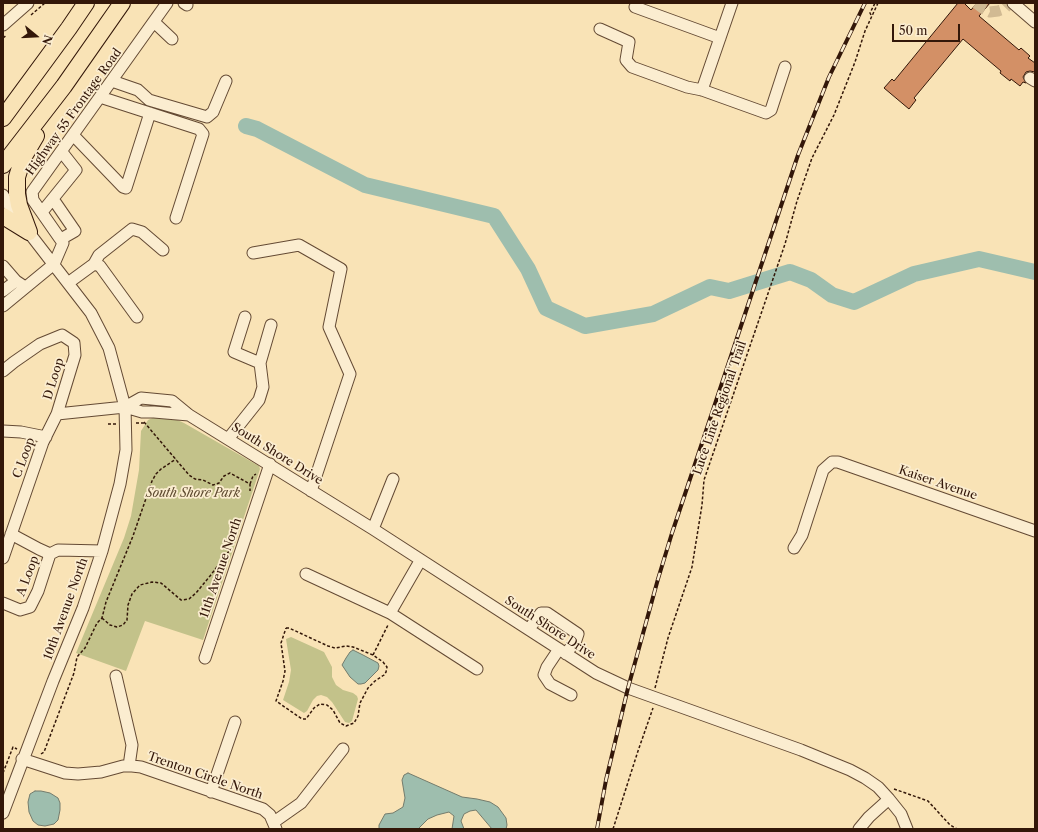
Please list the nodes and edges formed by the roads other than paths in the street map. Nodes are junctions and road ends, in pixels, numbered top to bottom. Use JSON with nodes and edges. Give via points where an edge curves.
{"nodes":[{"id":1,"x":28,"y":3,"type":"edge"},
{"id":2,"x":86,"y":3,"type":"edge"},
{"id":3,"x":122,"y":3,"type":"edge"},
{"id":4,"x":167,"y":3,"type":"edge"},
{"id":5,"x":732,"y":3,"type":"edge"},
{"id":6,"x":1013,"y":3,"type":"edge"},
{"id":7,"x":635,"y":7,"type":"dead end"},
{"id":8,"x":1035,"y":21,"type":"edge"},
{"id":9,"x":154,"y":22,"type":"junction"},
{"id":10,"x":3,"y":25,"type":"edge"},
{"id":11,"x":600,"y":29,"type":"dead end"},
{"id":12,"x":720,"y":38,"type":"junction"},
{"id":13,"x":172,"y":39,"type":"dead end"},
{"id":14,"x":785,"y":67,"type":"dead end"},
{"id":15,"x":70,"y":77,"type":"junction"},
{"id":16,"x":112,"y":81,"type":"junction"},
{"id":17,"x":226,"y":81,"type":"dead end"},
{"id":18,"x":702,"y":90,"type":"junction"},
{"id":19,"x":100,"y":97,"type":"junction"},
{"id":20,"x":150,"y":113,"type":"junction"},
{"id":21,"x":3,"y":118,"type":"edge"},
{"id":22,"x":73,"y":135,"type":"junction"},
{"id":23,"x":61,"y":151,"type":"junction"},
{"id":24,"x":3,"y":165,"type":"edge"},
{"id":25,"x":3,"y":195,"type":"edge"},
{"id":26,"x":53,"y":200,"type":"junction"},
{"id":27,"x":42,"y":212,"type":"junction"},
{"id":28,"x":3,"y":216,"type":"edge"},
{"id":29,"x":176,"y":218,"type":"dead end"},
{"id":30,"x":29,"y":232,"type":"junction"},
{"id":31,"x":61,"y":239,"type":"junction"},
{"id":32,"x":163,"y":250,"type":"dead end"},
{"id":33,"x":253,"y":253,"type":"dead end"},
{"id":34,"x":54,"y":264,"type":"junction"},
{"id":35,"x":94,"y":264,"type":"junction"},
{"id":36,"x":4,"y":269,"type":"edge"},
{"id":37,"x":16,"y":281,"type":"junction"},
{"id":38,"x":68,"y":283,"type":"junction"},
{"id":39,"x":25,"y":287,"type":"junction"},
{"id":40,"x":3,"y":291,"type":"edge"},
{"id":41,"x":3,"y":306,"type":"edge"},
{"id":42,"x":137,"y":317,"type":"dead end"},
{"id":43,"x":245,"y":317,"type":"dead end"},
{"id":44,"x":271,"y":325,"type":"dead end"},
{"id":45,"x":260,"y":363,"type":"junction"},
{"id":46,"x":3,"y":371,"type":"edge"},
{"id":47,"x":125,"y":407,"type":"junction"},
{"id":48,"x":58,"y":414,"type":"junction"},
{"id":49,"x":189,"y":415,"type":"junction"},
{"id":50,"x":3,"y":431,"type":"edge"},
{"id":51,"x":46,"y":437,"type":"junction"},
{"id":52,"x":228,"y":439,"type":"junction"},
{"id":53,"x":270,"y":464,"type":"junction"},
{"id":54,"x":394,"y":478,"type":"dead end"},
{"id":55,"x":311,"y":491,"type":"junction"},
{"id":56,"x":373,"y":529,"type":"junction"},
{"id":57,"x":1035,"y":531,"type":"edge"},
{"id":58,"x":11,"y":534,"type":"junction"},
{"id":59,"x":794,"y":548,"type":"dead end"},
{"id":60,"x":102,"y":551,"type":"junction"},
{"id":61,"x":50,"y":554,"type":"junction"},
{"id":62,"x":3,"y":558,"type":"edge"},
{"id":63,"x":420,"y":560,"type":"junction"},
{"id":64,"x":306,"y":574,"type":"dead end"},
{"id":65,"x":3,"y":603,"type":"edge"},
{"id":66,"x":390,"y":613,"type":"junction"},
{"id":67,"x":529,"y":630,"type":"junction"},
{"id":68,"x":563,"y":651,"type":"junction"},
{"id":69,"x":205,"y":658,"type":"dead end"},
{"id":70,"x":476,"y":669,"type":"dead end"},
{"id":71,"x":116,"y":676,"type":"dead end"},
{"id":72,"x":571,"y":695,"type":"dead end"},
{"id":73,"x":235,"y":722,"type":"dead end"},
{"id":74,"x":342,"y":749,"type":"dead end"},
{"id":75,"x":24,"y":755,"type":"junction"},
{"id":76,"x":129,"y":766,"type":"junction"},
{"id":77,"x":211,"y":792,"type":"junction"},
{"id":78,"x":889,"y":798,"type":"junction"},
{"id":79,"x":3,"y":813,"type":"edge"},
{"id":80,"x":275,"y":826,"type":"edge"},
{"id":81,"x":859,"y":829,"type":"edge"},
{"id":82,"x":907,"y":829,"type":"edge"}],
"edges":[{"from":1,"to":10,"type":"street"},
{"from":2,"to":21,"type":"highway"},
{"from":3,"to":15,"type":"highway"},
{"from":4,"to":9,"type":"street","name":"Highway 55 Frontage Road"},
{"from":5,"to":12,"type":"street"},
{"from":6,"to":8,"type":"street"},
{"from":7,"to":12,"type":"street"},
{"from":9,"to":13,"type":"street"},
{"from":9,"to":16,"type":"street","name":"Highway 55 Frontage Road"},
{"from":11,"to":18,"type":"street","via":[[629,42],[626,60],[632,67]]},
{"from":12,"to":18,"type":"street"},
{"from":14,"to":18,"type":"street","via":[[771,110],[766,113]]},
{"from":15,"to":24,"type":"highway"},
{"from":15,"to":30,"type":"highway","via":[[23,158],[17,177],[17,194]]},
{"from":16,"to":17,"type":"street","via":[[138,90],[149,100],[207,117],[213,112]]},
{"from":16,"to":19,"type":"street","name":"Highway 55 Frontage Road"},
{"from":19,"to":20,"type":"street"},
{"from":19,"to":22,"type":"street","name":"Highway 55 Frontage Road"},
{"from":20,"to":22,"type":"street","via":[[126,188]]},
{"from":20,"to":29,"type":"street","via":[[200,129],[203,134]]},
{"from":22,"to":23,"type":"street","name":"Highway 55 Frontage Road"},
{"from":23,"to":26,"type":"street","via":[[76,170]]},
{"from":23,"to":27,"type":"street","name":"Highway 55 Frontage Road","via":[[32,192],[33,200]]},
{"from":25,"to":30,"type":"street"},
{"from":26,"to":27,"type":"street"},
{"from":26,"to":31,"type":"street","via":[[75,231]]},
{"from":27,"to":31,"type":"street","name":"Highway 55 Frontage Road"},
{"from":28,"to":30,"type":"highway"},
{"from":30,"to":34,"type":"street"},
{"from":31,"to":34,"type":"street","via":[[63,243]]},
{"from":32,"to":35,"type":"street","via":[[142,232],[132,229],[98,255]]},
{"from":33,"to":55,"type":"street","via":[[299,245],[341,269],[329,327],[350,374]]},
{"from":34,"to":38,"type":"street"},
{"from":34,"to":39,"type":"street"},
{"from":35,"to":38,"type":"street"},
{"from":35,"to":42,"type":"street","via":[[100,266]]},
{"from":36,"to":37,"type":"street"},
{"from":37,"to":39,"type":"street"},
{"from":37,"to":40,"type":"street"},
{"from":38,"to":47,"type":"street","via":[[91,313],[109,348]]},
{"from":39,"to":41,"type":"street"},
{"from":43,"to":45,"type":"street","via":[[234,352]]},
{"from":44,"to":45,"type":"street"},
{"from":45,"to":52,"type":"street","via":[[263,387],[259,400]]},
{"from":46,"to":48,"type":"street","name":"D Loop","via":[[40,344],[62,335],[74,343],[75,355]]},
{"from":47,"to":48,"type":"street","name":"D Loop"},
{"from":47,"to":49,"type":"street","name":"South Shore Drive","via":[[142,412]]},
{"from":47,"to":49,"type":"street","name":"South Shore Drive","via":[[141,398],[159,399],[172,401]]},
{"from":47,"to":60,"type":"street","name":"10th Avenue North","via":[[126,450],[120,484]]},
{"from":48,"to":51,"type":"street","name":"C Loop"},
{"from":49,"to":52,"type":"street","name":"South Shore Drive"},
{"from":50,"to":51,"type":"street"},
{"from":51,"to":58,"type":"street","name":"C Loop"},
{"from":52,"to":53,"type":"street","name":"South Shore Drive"},
{"from":53,"to":55,"type":"street","name":"South Shore Drive"},
{"from":53,"to":69,"type":"street","name":"11th Avenue North"},
{"from":54,"to":56,"type":"street"},
{"from":55,"to":56,"type":"street","name":"South Shore Drive"},
{"from":56,"to":63,"type":"street","name":"South Shore Drive"},
{"from":57,"to":59,"type":"street","name":"Kaiser Avenue","via":[[832,462],[823,470],[802,535]]},
{"from":58,"to":61,"type":"street"},
{"from":58,"to":62,"type":"street","name":"C Loop"},
{"from":60,"to":61,"type":"street","name":"A Loop","via":[[58,550]]},
{"from":60,"to":75,"type":"street","name":"10th Avenue North","via":[[83,608]]},
{"from":61,"to":65,"type":"street","name":"A Loop","via":[[30,607],[20,610]]},
{"from":63,"to":66,"type":"street"},
{"from":63,"to":67,"type":"street","name":"South Shore Drive"},
{"from":64,"to":66,"type":"street"},
{"from":66,"to":70,"type":"street"},
{"from":67,"to":68,"type":"street","name":"South Shore Drive"},
{"from":67,"to":68,"type":"street","via":[[541,613],[547,613],[578,634],[576,640]]},
{"from":68,"to":72,"type":"street","via":[[547,667],[544,675],[550,684]]},
{"from":68,"to":78,"type":"street","name":"South Shore Drive","via":[[628,688],[850,770],[878,787]]},
{"from":71,"to":76,"type":"street","via":[[132,746]]},
{"from":73,"to":77,"type":"street"},
{"from":74,"to":80,"type":"street","via":[[302,803]]},
{"from":75,"to":76,"type":"street","name":"Trenton Circle North","via":[[65,773],[90,774]]},
{"from":75,"to":79,"type":"street","name":"10th Avenue North"},
{"from":76,"to":77,"type":"street","name":"Trenton Circle North","via":[[140,767]]},
{"from":77,"to":80,"type":"street","name":"Trenton Circle North","via":[[263,809],[270,815]]},
{"from":78,"to":81,"type":"street"},
{"from":78,"to":82,"type":"street","name":"South Shore Drive","via":[[901,814]]}]}
